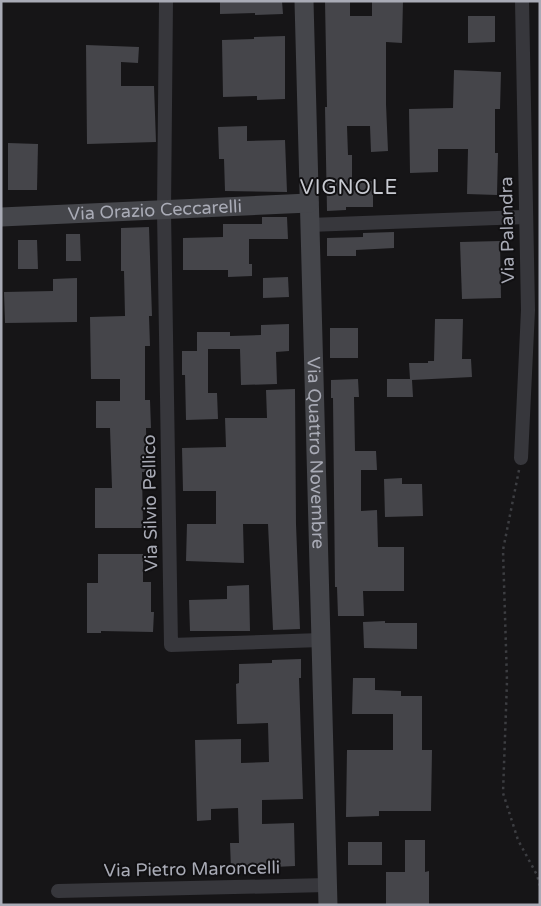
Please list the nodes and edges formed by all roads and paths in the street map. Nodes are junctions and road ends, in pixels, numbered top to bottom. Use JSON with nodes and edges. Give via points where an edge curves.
{"nodes":[{"id":1,"x":166,"y":1,"type":"edge"},
{"id":2,"x":304,"y":1,"type":"edge"},
{"id":3,"x":522,"y":1,"type":"edge"},
{"id":4,"x":309,"y":203,"type":"junction"},
{"id":5,"x":164,"y":211,"type":"junction"},
{"id":6,"x":1,"y":217,"type":"edge"},
{"id":7,"x":525,"y":217,"type":"junction"},
{"id":8,"x":309,"y":225,"type":"junction"},
{"id":9,"x":521,"y":458,"type":"joint"},
{"id":10,"x":321,"y":640,"type":"junction"},
{"id":11,"x":328,"y":885,"type":"junction"},
{"id":12,"x":540,"y":886,"type":"edge"},
{"id":13,"x":58,"y":891,"type":"dead end"},
{"id":14,"x":328,"y":905,"type":"edge"}],
"edges":[{"from":1,"to":5,"type":"street"},
{"from":2,"to":4,"type":"main road","name":"Via Quattro Novembre"},
{"from":3,"to":7,"type":"street","name":"Via Palandra"},
{"from":4,"to":5,"type":"main road","name":"Via Orazio Ceccarelli"},
{"from":4,"to":8,"type":"main road","name":"Via Quattro Novembre"},
{"from":5,"to":6,"type":"main road","name":"Via Orazio Ceccarelli"},
{"from":5,"to":10,"type":"street","name":"Via Silvio Pellico","via":[[171,645]]},
{"from":7,"to":8,"type":"street"},
{"from":7,"to":9,"type":"street","name":"Via Palandra","via":[[528,310]]},
{"from":8,"to":10,"type":"main road","name":"Via Quattro Novembre"},
{"from":9,"to":12,"type":"path","via":[[503,550],[507,681],[503,793],[518,840]]},
{"from":10,"to":11,"type":"main road","name":"Via Quattro Novembre"},
{"from":11,"to":13,"type":"street","name":"Via Pietro Maroncelli"},
{"from":11,"to":14,"type":"main road","name":"Via Quattro Novembre"}]}
